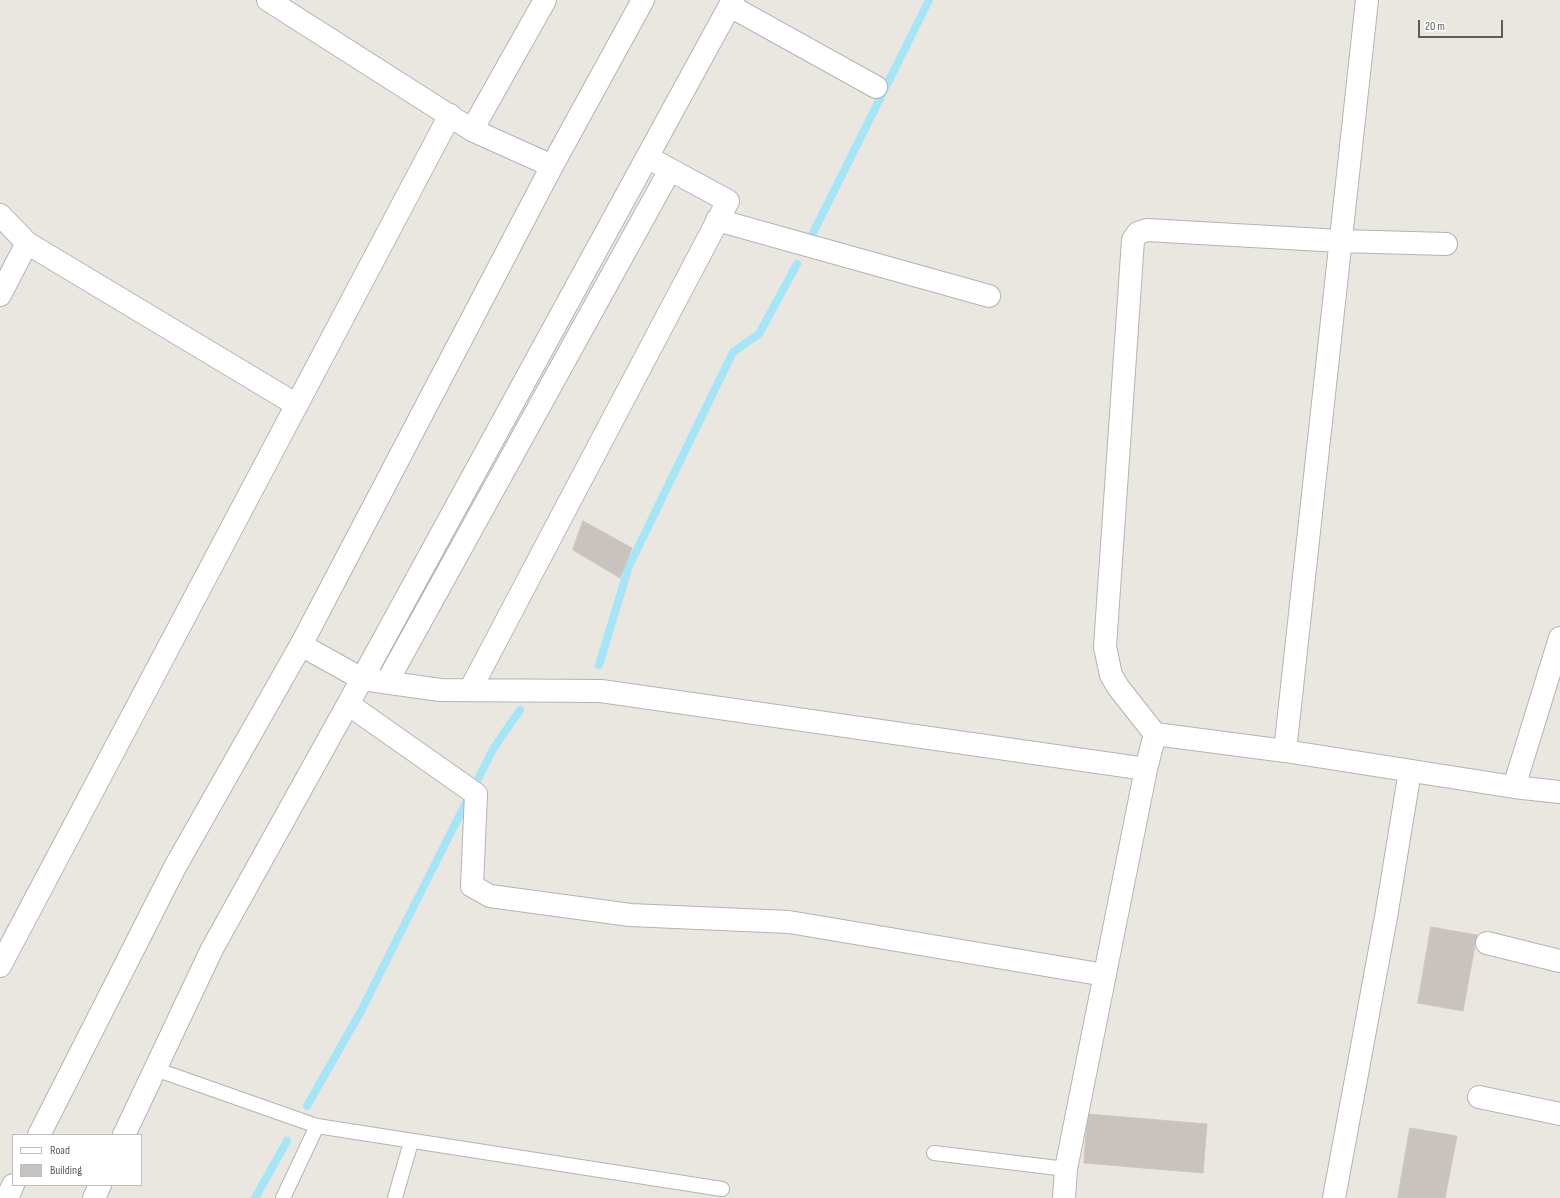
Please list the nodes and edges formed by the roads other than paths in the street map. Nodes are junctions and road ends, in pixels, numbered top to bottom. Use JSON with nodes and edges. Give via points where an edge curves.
{"nodes":[{"id":1,"x":268,"y":0,"type":"edge"},
{"id":2,"x":545,"y":0,"type":"edge"},
{"id":3,"x":642,"y":0,"type":"edge"},
{"id":4,"x":1367,"y":0,"type":"edge"},
{"id":5,"x":731,"y":3,"type":"edge"},
{"id":6,"x":876,"y":87,"type":"dead end"},
{"id":7,"x":450,"y":115,"type":"junction"},
{"id":8,"x":472,"y":130,"type":"junction"},
{"id":9,"x":646,"y":157,"type":"junction"},
{"id":10,"x":552,"y":166,"type":"junction"},
{"id":11,"x":670,"y":170,"type":"junction"},
{"id":12,"x":0,"y":215,"type":"edge"},
{"id":13,"x":717,"y":220,"type":"junction"},
{"id":14,"x":1340,"y":241,"type":"junction"},
{"id":15,"x":27,"y":243,"type":"junction"},
{"id":16,"x":1446,"y":244,"type":"dead end"},
{"id":17,"x":0,"y":295,"type":"edge"},
{"id":18,"x":989,"y":296,"type":"dead end"},
{"id":19,"x":296,"y":406,"type":"junction"},
{"id":20,"x":1560,"y":638,"type":"edge"},
{"id":21,"x":301,"y":644,"type":"junction"},
{"id":22,"x":362,"y":679,"type":"junction"},
{"id":23,"x":387,"y":682,"type":"junction"},
{"id":24,"x":470,"y":690,"type":"junction"},
{"id":25,"x":348,"y":704,"type":"junction"},
{"id":26,"x":1155,"y":734,"type":"junction"},
{"id":27,"x":1285,"y":751,"type":"junction"},
{"id":28,"x":1146,"y":769,"type":"junction"},
{"id":29,"x":1410,"y":771,"type":"junction"},
{"id":30,"x":1514,"y":787,"type":"junction"},
{"id":31,"x":1560,"y":792,"type":"edge"},
{"id":32,"x":1487,"y":943,"type":"dead end"},
{"id":33,"x":1560,"y":961,"type":"edge"},
{"id":34,"x":0,"y":966,"type":"edge"},
{"id":35,"x":1105,"y":975,"type":"junction"},
{"id":36,"x":155,"y":1069,"type":"junction"},
{"id":37,"x":1479,"y":1097,"type":"dead end"},
{"id":38,"x":1560,"y":1114,"type":"edge"},
{"id":39,"x":317,"y":1126,"type":"junction"},
{"id":40,"x":40,"y":1134,"type":"edge"},
{"id":41,"x":124,"y":1134,"type":"edge"},
{"id":42,"x":411,"y":1142,"type":"junction"},
{"id":43,"x":934,"y":1153,"type":"dead end"},
{"id":44,"x":1066,"y":1169,"type":"junction"},
{"id":45,"x":13,"y":1186,"type":"edge"},
{"id":46,"x":100,"y":1186,"type":"edge"},
{"id":47,"x":722,"y":1189,"type":"dead end"},
{"id":48,"x":7,"y":1198,"type":"edge"},
{"id":49,"x":94,"y":1198,"type":"edge"},
{"id":50,"x":283,"y":1198,"type":"edge"},
{"id":51,"x":395,"y":1198,"type":"edge"},
{"id":52,"x":1064,"y":1198,"type":"edge"},
{"id":53,"x":1334,"y":1198,"type":"edge"}],
"edges":[{"from":1,"to":7,"type":"street"},
{"from":2,"to":8,"type":"street"},
{"from":3,"to":10,"type":"street"},
{"from":4,"to":14,"type":"street"},
{"from":5,"to":6,"type":"street"},
{"from":5,"to":9,"type":"street"},
{"from":7,"to":8,"type":"street"},
{"from":7,"to":19,"type":"street"},
{"from":8,"to":10,"type":"street"},
{"from":9,"to":11,"type":"street"},
{"from":9,"to":22,"type":"street"},
{"from":10,"to":21,"type":"street"},
{"from":11,"to":13,"type":"street","via":[[728,201]]},
{"from":11,"to":23,"type":"street"},
{"from":12,"to":15,"type":"street"},
{"from":13,"to":18,"type":"street"},
{"from":13,"to":24,"type":"street"},
{"from":14,"to":16,"type":"street"},
{"from":14,"to":26,"type":"street","via":[[1147,230],[1138,233],[1133,240],[1105,647],[1111,675],[1118,688]]},
{"from":14,"to":27,"type":"street"},
{"from":15,"to":17,"type":"street"},
{"from":15,"to":19,"type":"street"},
{"from":19,"to":34,"type":"street"},
{"from":20,"to":30,"type":"street"},
{"from":21,"to":22,"type":"street"},
{"from":21,"to":40,"type":"street","via":[[175,867]]},
{"from":22,"to":23,"type":"street"},
{"from":22,"to":25,"type":"street"},
{"from":23,"to":24,"type":"street","via":[[440,690]]},
{"from":24,"to":28,"type":"street","via":[[601,691]]},
{"from":25,"to":35,"type":"street","via":[[476,794],[472,886],[490,896],[630,916],[789,922]]},
{"from":25,"to":36,"type":"street","via":[[212,949]]},
{"from":26,"to":27,"type":"street"},
{"from":26,"to":28,"type":"street"},
{"from":27,"to":29,"type":"street"},
{"from":28,"to":35,"type":"street"},
{"from":29,"to":30,"type":"street"},
{"from":29,"to":53,"type":"street"},
{"from":30,"to":31,"type":"street"},
{"from":32,"to":33,"type":"street"},
{"from":35,"to":44,"type":"street"},
{"from":36,"to":39,"type":"lane"},
{"from":36,"to":41,"type":"street"},
{"from":37,"to":38,"type":"street"},
{"from":39,"to":42,"type":"lane"},
{"from":39,"to":50,"type":"lane"},
{"from":42,"to":47,"type":"lane"},
{"from":42,"to":51,"type":"lane"},
{"from":43,"to":44,"type":"lane"},
{"from":44,"to":52,"type":"street"},
{"from":45,"to":48,"type":"street"},
{"from":46,"to":49,"type":"street"}]}
